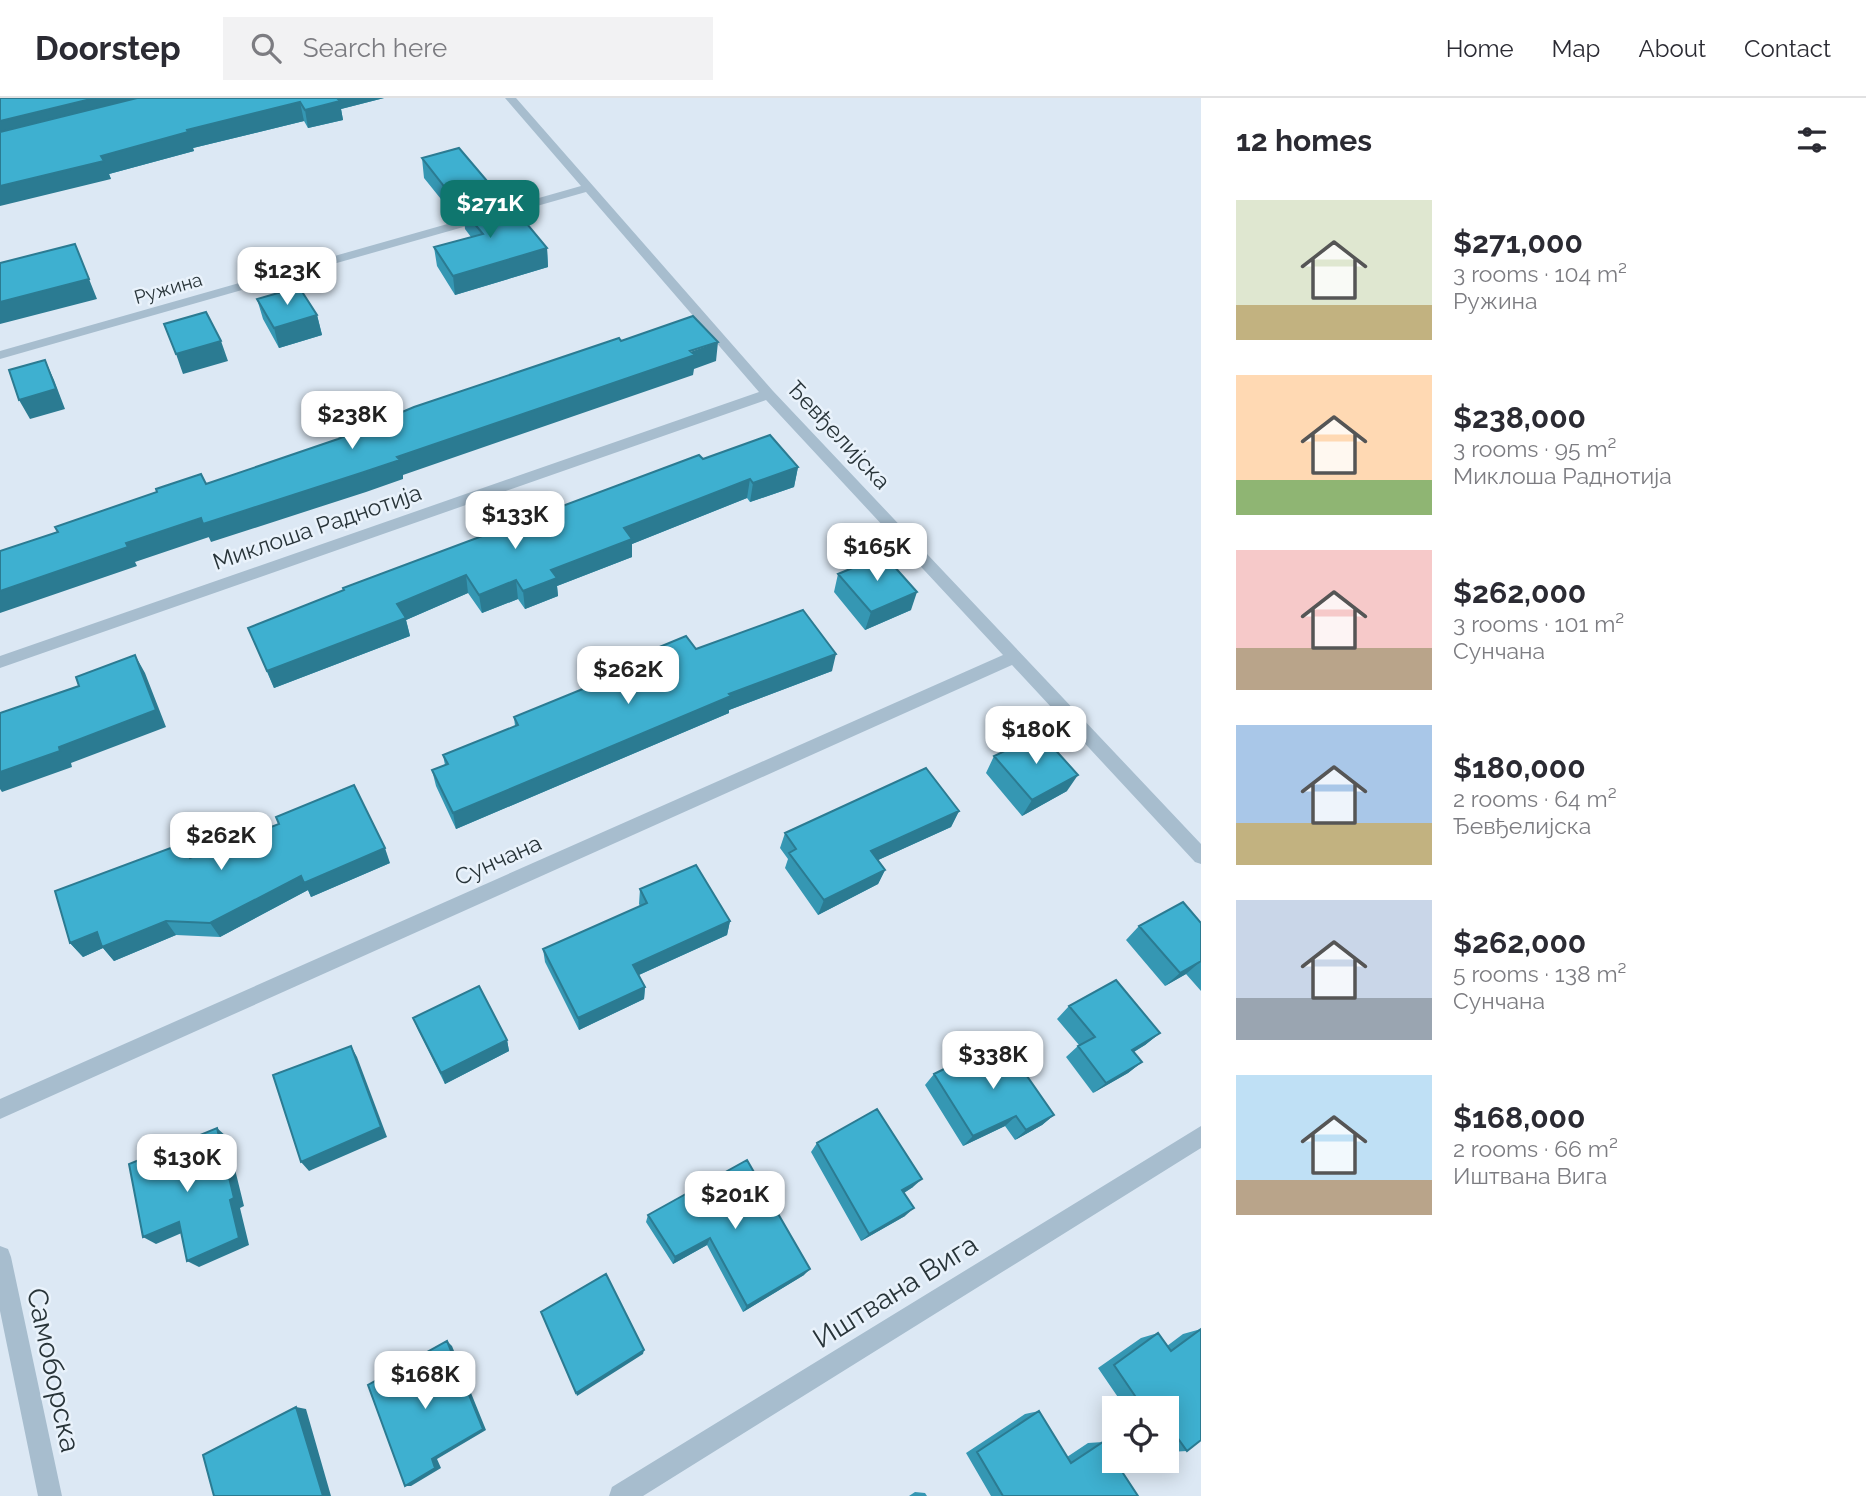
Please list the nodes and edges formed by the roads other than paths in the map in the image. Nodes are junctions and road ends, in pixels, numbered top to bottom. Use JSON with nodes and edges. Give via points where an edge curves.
{"nodes":[{"id":1,"x":510,"y":98,"type":"edge"},
{"id":2,"x":588,"y":188,"type":"junction"},
{"id":3,"x":0,"y":355,"type":"edge"},
{"id":4,"x":768,"y":394,"type":"junction"},
{"id":5,"x":1016,"y":656,"type":"junction"},
{"id":6,"x":0,"y":662,"type":"edge"},
{"id":7,"x":1201,"y":856,"type":"edge"},
{"id":8,"x":0,"y":1109,"type":"edge"},
{"id":9,"x":1201,"y":1136,"type":"edge"},
{"id":10,"x":0,"y":1257,"type":"edge"},
{"id":11,"x":50,"y":1496,"type":"edge"},
{"id":12,"x":621,"y":1496,"type":"edge"}],
"edges":[{"from":1,"to":2,"type":"street","name":"Ђевђелијска"},
{"from":2,"to":3,"type":"street","name":"Ружина"},
{"from":2,"to":4,"type":"street","name":"Ђевђелијска"},
{"from":4,"to":5,"type":"street","name":"Ђевђелијска"},
{"from":4,"to":6,"type":"street","name":"Миклоша Раднотија"},
{"from":5,"to":7,"type":"street","name":"Ђевђелијска"},
{"from":5,"to":8,"type":"street","name":"Сунчана"},
{"from":9,"to":12,"type":"street","name":"Иштвана Вига"},
{"from":10,"to":11,"type":"street","name":"Самоборска"}]}
